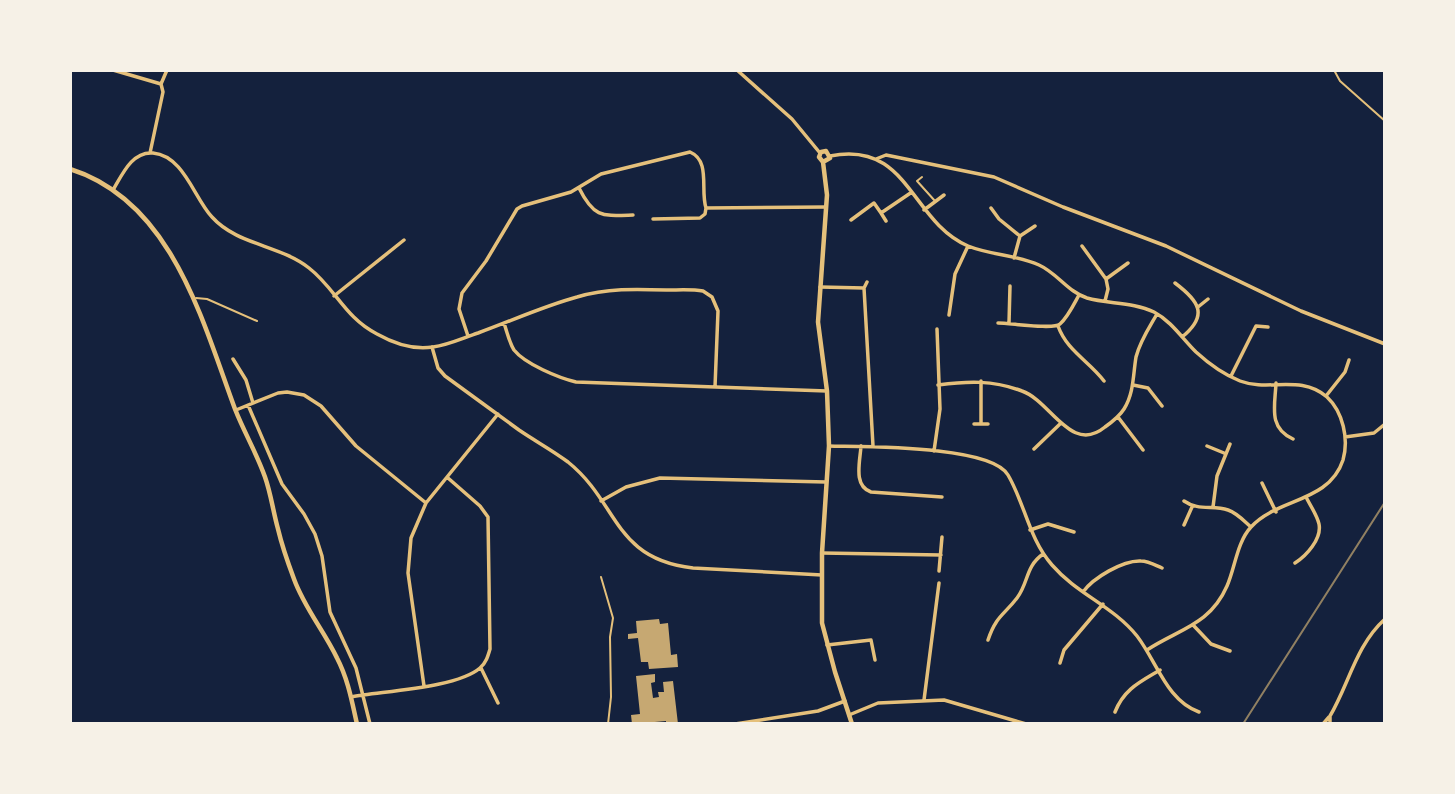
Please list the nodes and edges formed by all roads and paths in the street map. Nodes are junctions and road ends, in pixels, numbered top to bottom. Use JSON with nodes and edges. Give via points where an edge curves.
{"nodes":[{"id":1,"x":113,"y":70,"type":"edge"},
{"id":2,"x":167,"y":70,"type":"edge"},
{"id":3,"x":737,"y":70,"type":"edge"},
{"id":4,"x":1334,"y":70,"type":"edge"},
{"id":5,"x":161,"y":84,"type":"junction"},
{"id":6,"x":1385,"y":121,"type":"edge"},
{"id":7,"x":150,"y":153,"type":"junction"},
{"id":8,"x":820,"y":153,"type":"junction"},
{"id":9,"x":830,"y":156,"type":"junction"},
{"id":10,"x":876,"y":159,"type":"junction"},
{"id":11,"x":823,"y":162,"type":"junction"},
{"id":12,"x":70,"y":169,"type":"edge"},
{"id":13,"x":922,"y":177,"type":"dead end"},
{"id":14,"x":579,"y":188,"type":"junction"},
{"id":15,"x":113,"y":190,"type":"junction"},
{"id":16,"x":912,"y":192,"type":"junction"},
{"id":17,"x":944,"y":195,"type":"dead end"},
{"id":18,"x":935,"y":202,"type":"junction"},
{"id":19,"x":826,"y":207,"type":"junction"},
{"id":20,"x":706,"y":208,"type":"junction"},
{"id":21,"x":991,"y":208,"type":"dead end"},
{"id":22,"x":925,"y":210,"type":"junction"},
{"id":23,"x":881,"y":214,"type":"junction"},
{"id":24,"x":633,"y":215,"type":"dead end"},
{"id":25,"x":653,"y":219,"type":"dead end"},
{"id":26,"x":851,"y":220,"type":"dead end"},
{"id":27,"x":886,"y":221,"type":"dead end"},
{"id":28,"x":1035,"y":226,"type":"dead end"},
{"id":29,"x":1020,"y":236,"type":"junction"},
{"id":30,"x":404,"y":240,"type":"dead end"},
{"id":31,"x":968,"y":246,"type":"junction"},
{"id":32,"x":1082,"y":246,"type":"dead end"},
{"id":33,"x":1014,"y":258,"type":"junction"},
{"id":34,"x":1128,"y":263,"type":"dead end"},
{"id":35,"x":1106,"y":279,"type":"junction"},
{"id":36,"x":867,"y":282,"type":"dead end"},
{"id":37,"x":1175,"y":284,"type":"dead end"},
{"id":38,"x":1010,"y":286,"type":"dead end"},
{"id":39,"x":820,"y":287,"type":"junction"},
{"id":40,"x":864,"y":288,"type":"junction"},
{"id":41,"x":1079,"y":295,"type":"junction"},
{"id":42,"x":334,"y":296,"type":"junction"},
{"id":43,"x":193,"y":299,"type":"junction"},
{"id":44,"x":1208,"y":299,"type":"dead end"},
{"id":45,"x":1105,"y":301,"type":"junction"},
{"id":46,"x":1198,"y":307,"type":"junction"},
{"id":47,"x":1157,"y":314,"type":"junction"},
{"id":48,"x":949,"y":315,"type":"dead end"},
{"id":49,"x":257,"y":321,"type":"dead end"},
{"id":50,"x":504,"y":323,"type":"junction"},
{"id":51,"x":998,"y":323,"type":"dead end"},
{"id":52,"x":1009,"y":323,"type":"junction"},
{"id":53,"x":1058,"y":326,"type":"junction"},
{"id":54,"x":1268,"y":327,"type":"dead end"},
{"id":55,"x":937,"y":329,"type":"dead end"},
{"id":56,"x":468,"y":336,"type":"junction"},
{"id":57,"x":1182,"y":337,"type":"junction"},
{"id":58,"x":1385,"y":344,"type":"edge"},
{"id":59,"x":432,"y":347,"type":"junction"},
{"id":60,"x":233,"y":359,"type":"dead end"},
{"id":61,"x":1349,"y":360,"type":"dead end"},
{"id":62,"x":1231,"y":376,"type":"junction"},
{"id":63,"x":981,"y":381,"type":"junction"},
{"id":64,"x":1104,"y":381,"type":"dead end"},
{"id":65,"x":1276,"y":383,"type":"junction"},
{"id":66,"x":938,"y":385,"type":"junction"},
{"id":67,"x":1133,"y":385,"type":"junction"},
{"id":68,"x":715,"y":387,"type":"junction"},
{"id":69,"x":827,"y":391,"type":"junction"},
{"id":70,"x":1326,"y":396,"type":"junction"},
{"id":71,"x":251,"y":404,"type":"junction"},
{"id":72,"x":1162,"y":405,"type":"dead end"},
{"id":73,"x":236,"y":410,"type":"junction"},
{"id":74,"x":498,"y":414,"type":"junction"},
{"id":75,"x":1118,"y":416,"type":"junction"},
{"id":76,"x":1061,"y":423,"type":"junction"},
{"id":77,"x":974,"y":424,"type":"dead end"},
{"id":78,"x":981,"y":424,"type":"junction"},
{"id":79,"x":988,"y":424,"type":"dead end"},
{"id":80,"x":1385,"y":424,"type":"edge"},
{"id":81,"x":1345,"y":437,"type":"junction"},
{"id":82,"x":1293,"y":439,"type":"dead end"},
{"id":83,"x":1230,"y":444,"type":"dead end"},
{"id":84,"x":829,"y":446,"type":"junction"},
{"id":85,"x":860,"y":446,"type":"junction"},
{"id":86,"x":873,"y":446,"type":"junction"},
{"id":87,"x":1207,"y":446,"type":"dead end"},
{"id":88,"x":1034,"y":449,"type":"dead end"},
{"id":89,"x":1143,"y":450,"type":"dead end"},
{"id":90,"x":934,"y":451,"type":"junction"},
{"id":91,"x":1224,"y":453,"type":"junction"},
{"id":92,"x":448,"y":478,"type":"junction"},
{"id":93,"x":828,"y":482,"type":"junction"},
{"id":94,"x":1262,"y":483,"type":"dead end"},
{"id":95,"x":942,"y":497,"type":"dead end"},
{"id":96,"x":1306,"y":497,"type":"junction"},
{"id":97,"x":601,"y":501,"type":"junction"},
{"id":98,"x":1184,"y":501,"type":"dead end"},
{"id":99,"x":426,"y":503,"type":"junction"},
{"id":100,"x":1192,"y":507,"type":"junction"},
{"id":101,"x":1213,"y":508,"type":"junction"},
{"id":102,"x":1276,"y":512,"type":"junction"},
{"id":103,"x":1184,"y":525,"type":"dead end"},
{"id":104,"x":1251,"y":527,"type":"junction"},
{"id":105,"x":1030,"y":530,"type":"junction"},
{"id":106,"x":1074,"y":532,"type":"dead end"},
{"id":107,"x":942,"y":537,"type":"dead end"},
{"id":108,"x":822,"y":553,"type":"junction"},
{"id":109,"x":1043,"y":554,"type":"junction"},
{"id":110,"x":941,"y":555,"type":"junction"},
{"id":111,"x":1295,"y":564,"type":"dead end"},
{"id":112,"x":1162,"y":568,"type":"dead end"},
{"id":113,"x":939,"y":571,"type":"dead end"},
{"id":114,"x":822,"y":575,"type":"junction"},
{"id":115,"x":601,"y":577,"type":"dead end"},
{"id":116,"x":939,"y":583,"type":"dead end"},
{"id":117,"x":1083,"y":592,"type":"junction"},
{"id":118,"x":1103,"y":604,"type":"junction"},
{"id":119,"x":1385,"y":619,"type":"edge"},
{"id":120,"x":1194,"y":626,"type":"junction"},
{"id":121,"x":988,"y":640,"type":"dead end"},
{"id":122,"x":827,"y":645,"type":"junction"},
{"id":123,"x":1147,"y":650,"type":"junction"},
{"id":124,"x":1230,"y":651,"type":"dead end"},
{"id":125,"x":875,"y":660,"type":"dead end"},
{"id":126,"x":1060,"y":663,"type":"dead end"},
{"id":127,"x":481,"y":668,"type":"junction"},
{"id":128,"x":1160,"y":670,"type":"junction"},
{"id":129,"x":424,"y":686,"type":"junction"},
{"id":130,"x":363,"y":695,"type":"junction"},
{"id":131,"x":351,"y":697,"type":"junction"},
{"id":132,"x":924,"y":700,"type":"junction"},
{"id":133,"x":845,"y":701,"type":"junction"},
{"id":134,"x":498,"y":703,"type":"dead end"},
{"id":135,"x":1115,"y":712,"type":"dead end"},
{"id":136,"x":1199,"y":712,"type":"dead end"},
{"id":137,"x":849,"y":715,"type":"junction"},
{"id":138,"x":1330,"y":716,"type":"junction"},
{"id":139,"x":357,"y":724,"type":"edge"},
{"id":140,"x":370,"y":724,"type":"edge"},
{"id":141,"x":608,"y":724,"type":"edge"},
{"id":142,"x":735,"y":724,"type":"edge"},
{"id":143,"x":852,"y":724,"type":"edge"},
{"id":144,"x":1026,"y":724,"type":"edge"},
{"id":145,"x":1323,"y":724,"type":"edge"},
{"id":146,"x":1330,"y":724,"type":"edge"}],
"edges":[{"from":1,"to":5,"type":"street"},
{"from":2,"to":5,"type":"street"},
{"from":3,"to":8,"type":"street","via":[[792,119]]},
{"from":4,"to":6,"type":"path","via":[[1340,81]]},
{"from":5,"to":7,"type":"street"},
{"from":7,"to":15,"type":"street","via":[[133,160]]},
{"from":7,"to":42,"type":"street","via":[[164,156],[180,170],[215,222],[236,236],[300,261]]},
{"from":8,"to":9,"type":"street","via":[[826,151]]},
{"from":8,"to":11,"type":"street"},
{"from":9,"to":10,"type":"street"},
{"from":9,"to":11,"type":"street"},
{"from":10,"to":16,"type":"street","via":[[899,174]]},
{"from":10,"to":58,"type":"street","via":[[886,155],[994,177],[1166,246],[1301,311]]},
{"from":11,"to":19,"type":"street"},
{"from":12,"to":15,"type":"street"},
{"from":13,"to":18,"type":"lane","via":[[917,181]]},
{"from":14,"to":20,"type":"street","via":[[601,174],[690,152],[703,164]]},
{"from":14,"to":24,"type":"street","via":[[598,214]]},
{"from":14,"to":56,"type":"street","via":[[517,209],[462,293],[459,309]]},
{"from":15,"to":43,"type":"street","via":[[150,224]]},
{"from":16,"to":22,"type":"street"},
{"from":16,"to":23,"type":"street"},
{"from":17,"to":18,"type":"street"},
{"from":18,"to":22,"type":"street"},
{"from":19,"to":20,"type":"street"},
{"from":19,"to":39,"type":"street"},
{"from":20,"to":25,"type":"street","via":[[700,218]]},
{"from":21,"to":29,"type":"street"},
{"from":22,"to":31,"type":"street","via":[[949,235]]},
{"from":23,"to":26,"type":"street","via":[[874,204]]},
{"from":23,"to":27,"type":"street"},
{"from":28,"to":29,"type":"street"},
{"from":29,"to":33,"type":"street"},
{"from":30,"to":42,"type":"street"},
{"from":31,"to":33,"type":"street"},
{"from":31,"to":48,"type":"street","via":[[955,274]]},
{"from":32,"to":35,"type":"street"},
{"from":33,"to":41,"type":"street","via":[[1042,266]]},
{"from":34,"to":35,"type":"street"},
{"from":35,"to":45,"type":"street"},
{"from":36,"to":40,"type":"street"},
{"from":37,"to":46,"type":"street"},
{"from":38,"to":52,"type":"street"},
{"from":39,"to":40,"type":"street"},
{"from":39,"to":69,"type":"street","via":[[818,322]]},
{"from":40,"to":86,"type":"street"},
{"from":41,"to":45,"type":"street"},
{"from":41,"to":53,"type":"street"},
{"from":42,"to":59,"type":"street","via":[[375,334]]},
{"from":43,"to":49,"type":"lane","via":[[206,299]]},
{"from":43,"to":73,"type":"street"},
{"from":44,"to":46,"type":"street"},
{"from":45,"to":47,"type":"street"},
{"from":46,"to":57,"type":"street","via":[[1196,324]]},
{"from":47,"to":57,"type":"street"},
{"from":47,"to":67,"type":"street","via":[[1140,344]]},
{"from":50,"to":56,"type":"street"},
{"from":50,"to":68,"type":"street","via":[[518,354],[567,380]]},
{"from":50,"to":68,"type":"street","via":[[605,291],[703,291],[712,297],[718,311]]},
{"from":51,"to":52,"type":"street"},
{"from":52,"to":53,"type":"street"},
{"from":53,"to":64,"type":"street","via":[[1072,351]]},
{"from":54,"to":62,"type":"street","via":[[1256,326]]},
{"from":55,"to":66,"type":"street"},
{"from":56,"to":59,"type":"street"},
{"from":57,"to":62,"type":"street"},
{"from":59,"to":74,"type":"street","via":[[441,373]]},
{"from":60,"to":71,"type":"street","via":[[246,380]]},
{"from":61,"to":70,"type":"street"},
{"from":62,"to":65,"type":"street","via":[[1248,383]]},
{"from":63,"to":66,"type":"street"},
{"from":63,"to":76,"type":"street","via":[[1030,394]]},
{"from":63,"to":78,"type":"street"},
{"from":65,"to":70,"type":"street","via":[[1302,384]]},
{"from":65,"to":82,"type":"street","via":[[1275,422],[1281,433]]},
{"from":66,"to":90,"type":"street"},
{"from":67,"to":72,"type":"street","via":[[1148,388]]},
{"from":67,"to":75,"type":"street"},
{"from":68,"to":69,"type":"street"},
{"from":69,"to":84,"type":"street"},
{"from":70,"to":81,"type":"street","via":[[1337,410]]},
{"from":71,"to":73,"type":"street"},
{"from":71,"to":99,"type":"street","via":[[287,392],[311,398],[356,446]]},
{"from":71,"to":130,"type":"street","via":[[282,484],[315,534],[330,612]]},
{"from":73,"to":131,"type":"street","via":[[265,475],[298,590],[338,660]]},
{"from":74,"to":92,"type":"street"},
{"from":74,"to":97,"type":"street","via":[[570,464]]},
{"from":75,"to":76,"type":"street","via":[[1090,436]]},
{"from":75,"to":89,"type":"street"},
{"from":76,"to":88,"type":"street"},
{"from":77,"to":78,"type":"street"},
{"from":78,"to":79,"type":"street"},
{"from":80,"to":81,"type":"street","via":[[1370,435]]},
{"from":81,"to":96,"type":"street","via":[[1337,472],[1328,484]]},
{"from":83,"to":91,"type":"street"},
{"from":84,"to":85,"type":"street"},
{"from":84,"to":93,"type":"street"},
{"from":85,"to":86,"type":"street"},
{"from":85,"to":95,"type":"street","via":[[859,481],[864,489]]},
{"from":86,"to":90,"type":"street"},
{"from":87,"to":91,"type":"street"},
{"from":90,"to":105,"type":"street","via":[[1001,466]]},
{"from":91,"to":101,"type":"street"},
{"from":92,"to":99,"type":"street"},
{"from":92,"to":127,"type":"street","via":[[488,517],[490,649]]},
{"from":93,"to":97,"type":"street","via":[[660,478],[626,487]]},
{"from":93,"to":108,"type":"street"},
{"from":94,"to":102,"type":"street"},
{"from":96,"to":102,"type":"street"},
{"from":96,"to":111,"type":"street","via":[[1319,531],[1308,553]]},
{"from":97,"to":114,"type":"street","via":[[632,544],[673,566]]},
{"from":98,"to":100,"type":"street"},
{"from":99,"to":129,"type":"street","via":[[411,538],[408,573]]},
{"from":100,"to":101,"type":"street"},
{"from":100,"to":103,"type":"street"},
{"from":101,"to":104,"type":"street","via":[[1233,512]]},
{"from":102,"to":104,"type":"street"},
{"from":104,"to":120,"type":"street","via":[[1223,594]]},
{"from":105,"to":106,"type":"street","via":[[1048,524]]},
{"from":105,"to":109,"type":"street"},
{"from":107,"to":110,"type":"street"},
{"from":108,"to":110,"type":"street"},
{"from":108,"to":114,"type":"street"},
{"from":109,"to":117,"type":"street"},
{"from":109,"to":121,"type":"street","via":[[1032,563],[1020,593],[995,622]]},
{"from":110,"to":113,"type":"street"},
{"from":112,"to":117,"type":"street","via":[[1131,562],[1096,578]]},
{"from":114,"to":122,"type":"street"},
{"from":115,"to":141,"type":"path","via":[[612,618]]},
{"from":116,"to":132,"type":"street"},
{"from":117,"to":118,"type":"street"},
{"from":118,"to":123,"type":"street","via":[[1127,624]]},
{"from":118,"to":126,"type":"street","via":[[1064,650]]},
{"from":119,"to":138,"type":"street","via":[[1366,641]]},
{"from":120,"to":123,"type":"street"},
{"from":120,"to":124,"type":"street","via":[[1206,640]]},
{"from":122,"to":125,"type":"street","via":[[871,640]]},
{"from":122,"to":133,"type":"street"},
{"from":123,"to":128,"type":"street"},
{"from":127,"to":129,"type":"street","via":[[468,676]]},
{"from":127,"to":134,"type":"street"},
{"from":128,"to":135,"type":"street","via":[[1128,689]]},
{"from":128,"to":136,"type":"street","via":[[1179,701]]},
{"from":129,"to":130,"type":"street"},
{"from":130,"to":131,"type":"street"},
{"from":130,"to":140,"type":"street"},
{"from":131,"to":139,"type":"street"},
{"from":132,"to":137,"type":"street","via":[[878,703]]},
{"from":132,"to":144,"type":"street","via":[[951,701]]},
{"from":133,"to":137,"type":"street"},
{"from":133,"to":142,"type":"street","via":[[806,713]]},
{"from":137,"to":143,"type":"street"},
{"from":138,"to":145,"type":"street"},
{"from":138,"to":146,"type":"street"}]}
